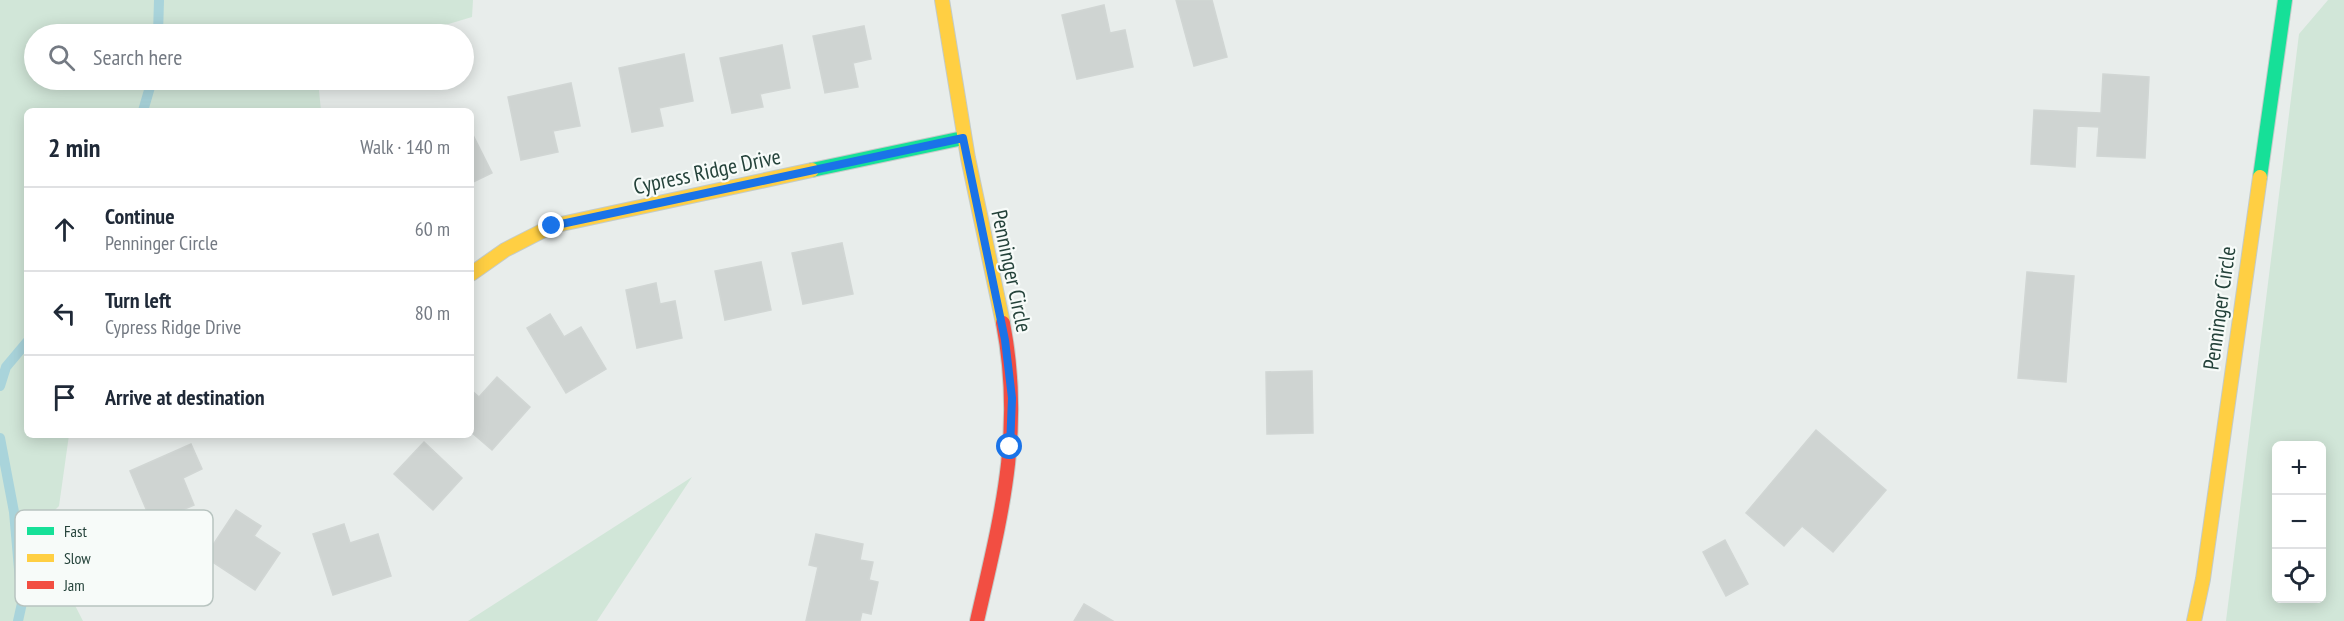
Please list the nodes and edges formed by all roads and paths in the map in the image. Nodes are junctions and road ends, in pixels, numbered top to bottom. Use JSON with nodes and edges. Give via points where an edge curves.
{"nodes":[{"id":1,"x":942,"y":0,"type":"edge"},
{"id":2,"x":2285,"y":0,"type":"edge"},
{"id":3,"x":963,"y":138,"type":"junction"},
{"id":4,"x":474,"y":272,"type":"edge"},
{"id":5,"x":977,"y":621,"type":"edge"},
{"id":6,"x":2194,"y":621,"type":"edge"}],
"edges":[{"from":1,"to":3,"type":"street","name":"Penninger Circle"},
{"from":2,"to":6,"type":"street","name":"Penninger Circle"},
{"from":3,"to":4,"type":"street","name":"Cypress Ridge Drive","via":[[552,226],[505,250]]},
{"from":3,"to":5,"type":"street","name":"Penninger Circle","via":[[1005,340],[1012,398],[1003,504]]}]}
